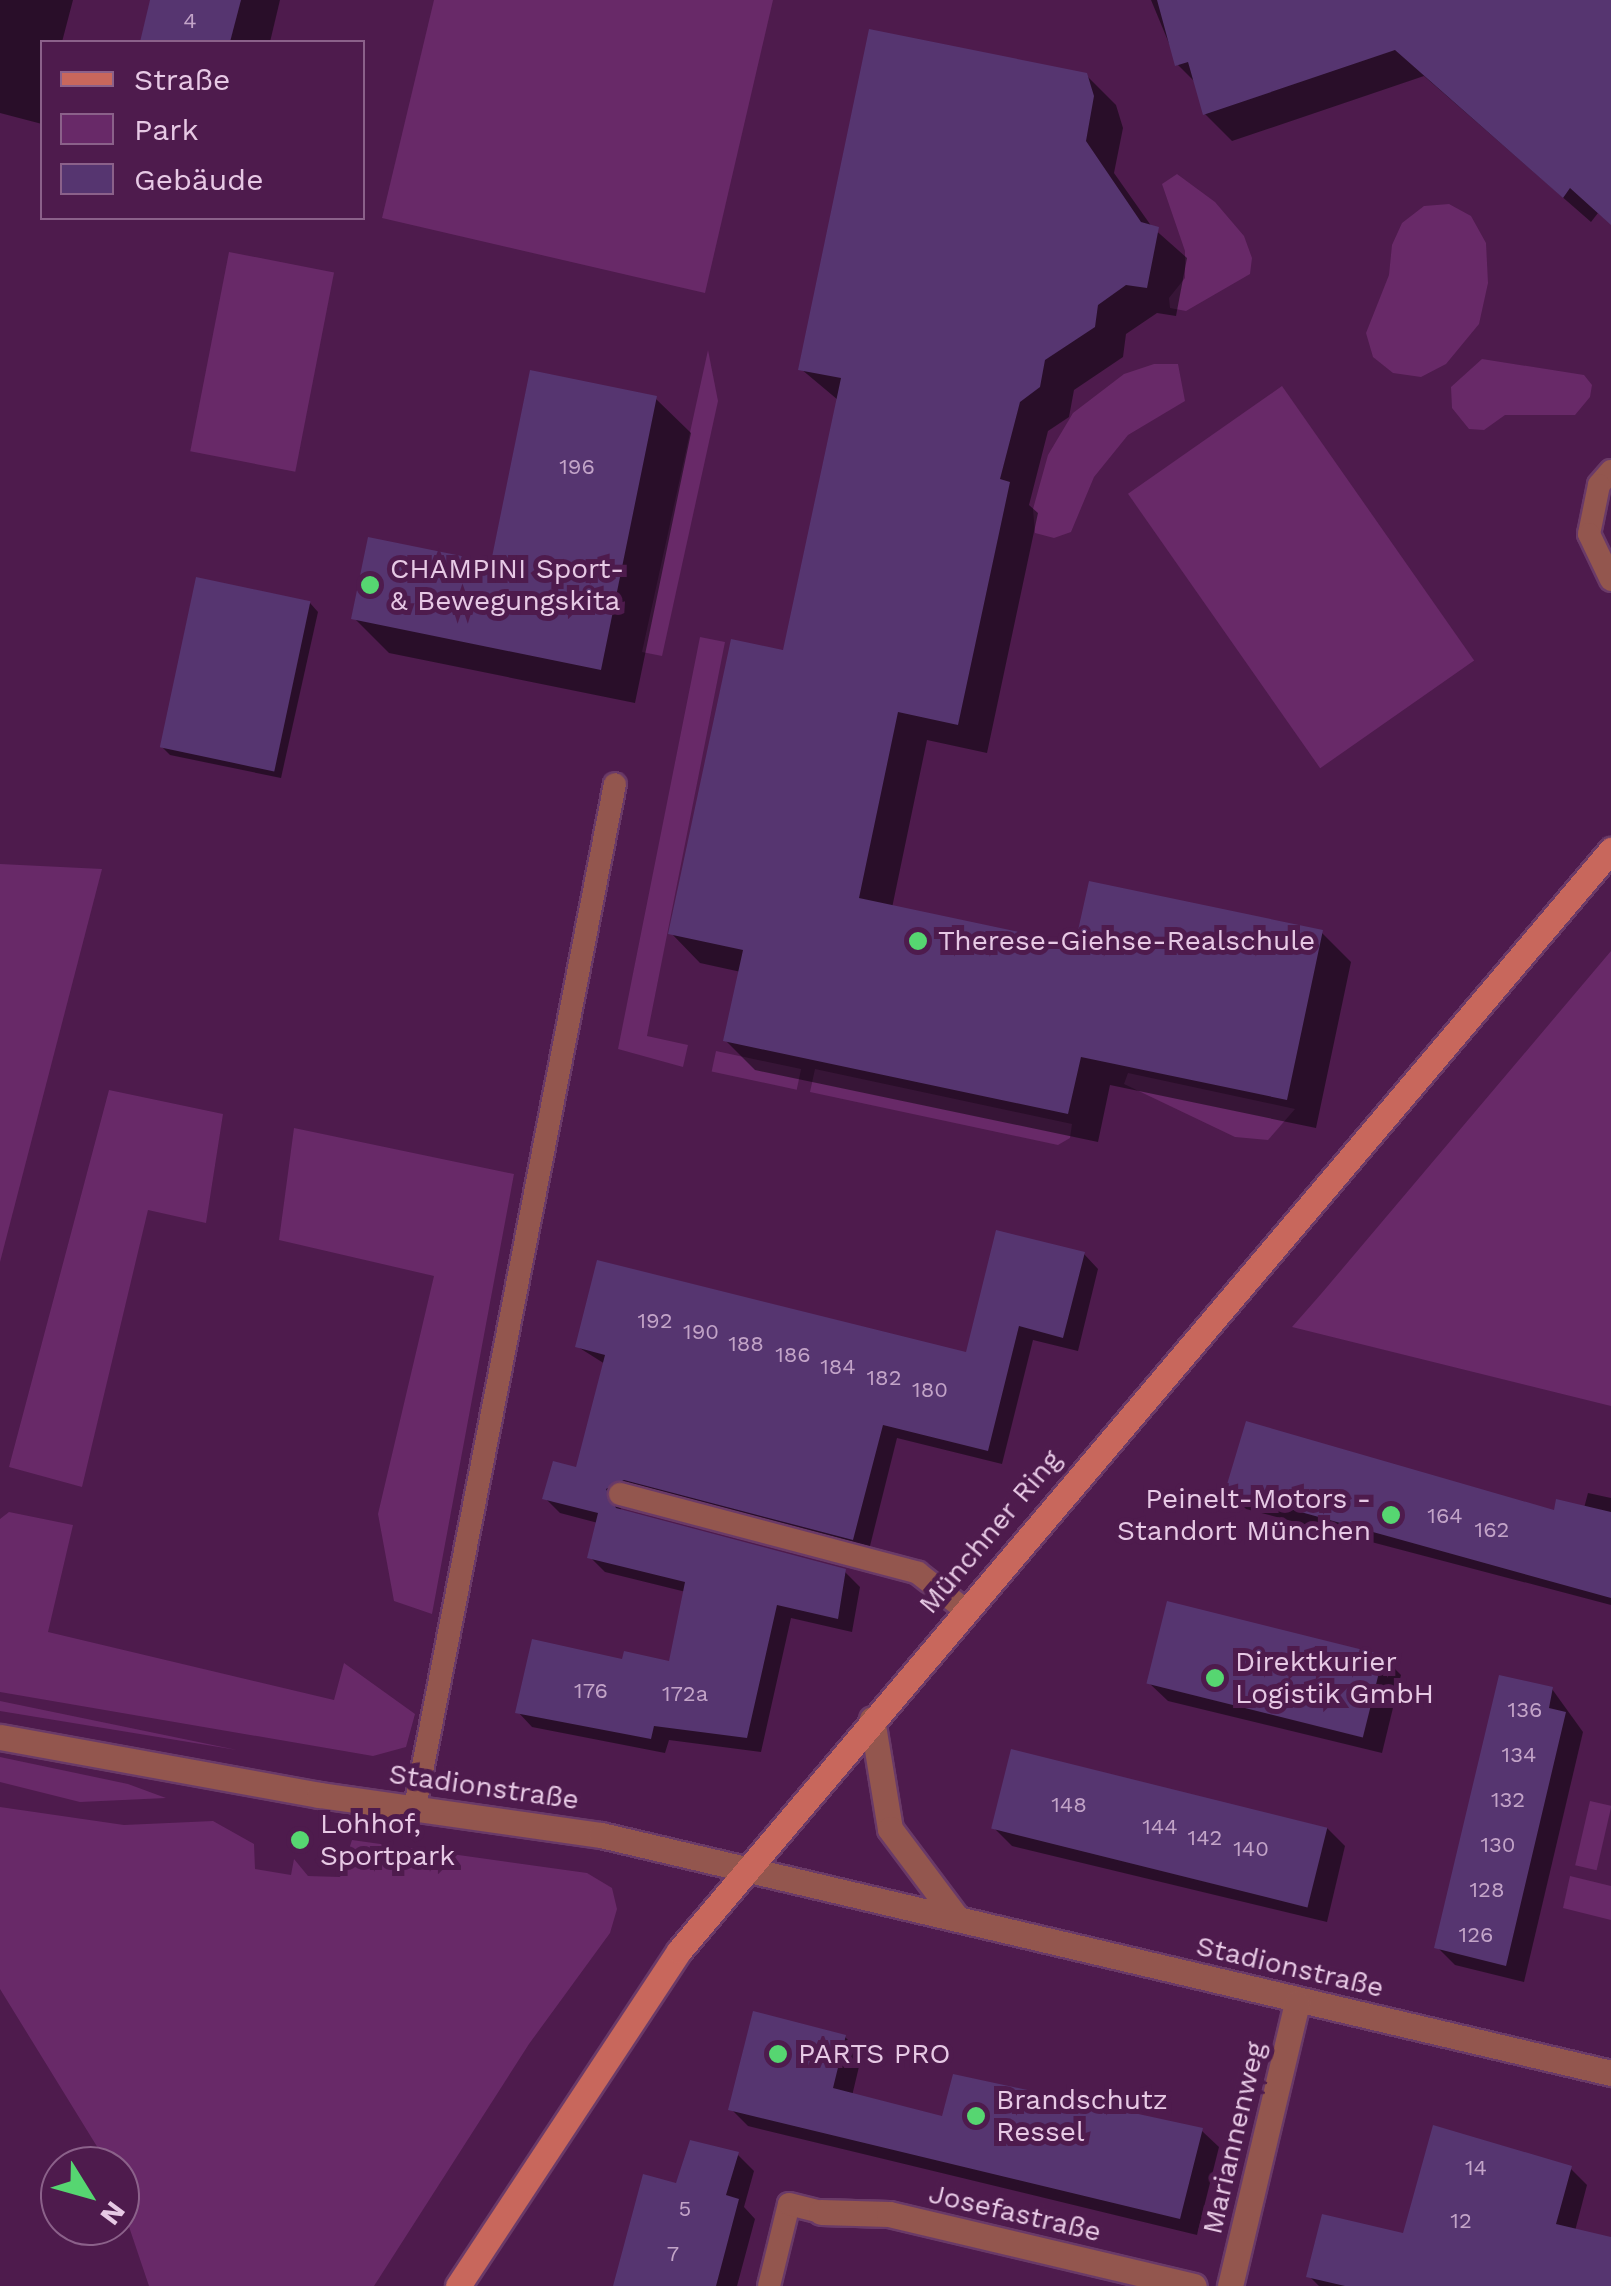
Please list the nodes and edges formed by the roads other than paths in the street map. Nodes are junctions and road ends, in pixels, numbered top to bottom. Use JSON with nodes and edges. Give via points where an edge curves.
{"nodes":[{"id":1,"x":1611,"y":471,"type":"edge"},
{"id":2,"x":1611,"y":580,"type":"edge"},
{"id":3,"x":615,"y":784,"type":"dead end"},
{"id":4,"x":1611,"y":850,"type":"edge"},
{"id":5,"x":620,"y":1494,"type":"dead end"},
{"id":6,"x":964,"y":1609,"type":"junction"},
{"id":7,"x":872,"y":1719,"type":"junction"},
{"id":8,"x":0,"y":1737,"type":"edge"},
{"id":9,"x":415,"y":1807,"type":"junction"},
{"id":10,"x":748,"y":1867,"type":"junction"},
{"id":11,"x":956,"y":1917,"type":"junction"},
{"id":12,"x":1296,"y":2003,"type":"junction"},
{"id":13,"x":1611,"y":2074,"type":"edge"},
{"id":14,"x":820,"y":2212,"type":"joint"},
{"id":15,"x":458,"y":2286,"type":"edge"},
{"id":16,"x":769,"y":2286,"type":"edge"},
{"id":17,"x":1194,"y":2286,"type":"edge"},
{"id":18,"x":1230,"y":2286,"type":"edge"}],
"edges":[{"from":1,"to":2,"type":"lane","via":[[1599,485],[1588,534]]},
{"from":3,"to":9,"type":"lane"},
{"from":4,"to":6,"type":"main road","name":"Münchner Ring"},
{"from":5,"to":6,"type":"lane","via":[[918,1573]]},
{"from":6,"to":7,"type":"main road","name":"Münchner Ring"},
{"from":7,"to":10,"type":"main road","name":"Münchner Ring"},
{"from":7,"to":11,"type":"street","via":[[890,1829]]},
{"from":8,"to":9,"type":"street","name":"Stadionstraße"},
{"from":9,"to":10,"type":"street","name":"Stadionstraße","via":[[602,1834]]},
{"from":10,"to":11,"type":"street","name":"Stadionstraße"},
{"from":10,"to":15,"type":"main road","name":"Münchner Ring","via":[[679,1951],[586,2084]]},
{"from":11,"to":12,"type":"street","name":"Stadionstraße"},
{"from":12,"to":13,"type":"street","name":"Stadionstraße"},
{"from":12,"to":18,"type":"street","name":"Mariannenweg"},
{"from":14,"to":16,"type":"lane","via":[[788,2204]]},
{"from":14,"to":17,"type":"street","name":"Josefastraße","via":[[889,2214]]}]}
